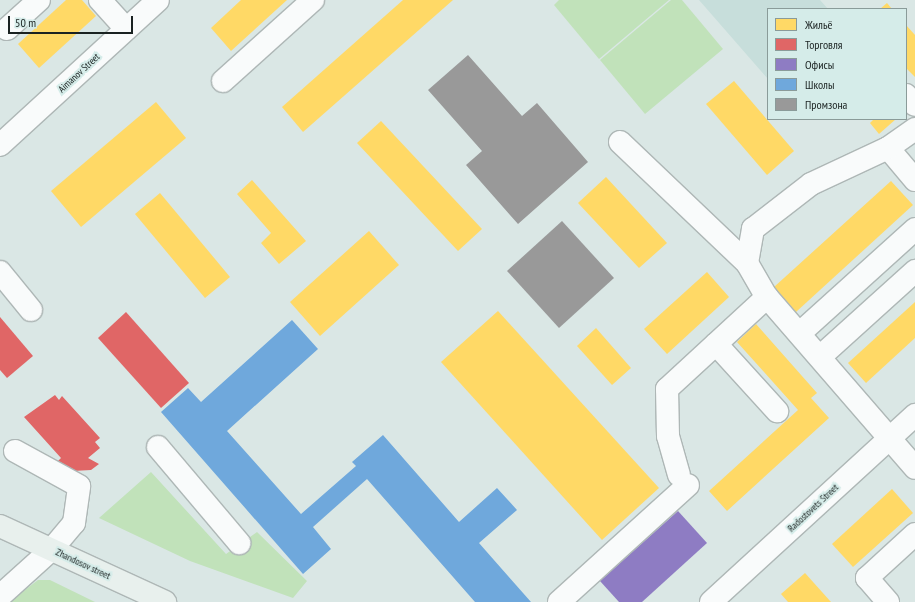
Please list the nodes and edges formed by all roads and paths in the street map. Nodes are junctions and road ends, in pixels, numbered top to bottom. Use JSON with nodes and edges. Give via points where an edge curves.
{"nodes":[{"id":1,"x":39,"y":0,"type":"edge"},
{"id":2,"x":100,"y":0,"type":"edge"},
{"id":3,"x":158,"y":0,"type":"edge"},
{"id":4,"x":313,"y":0,"type":"edge"},
{"id":5,"x":126,"y":29,"type":"junction"},
{"id":6,"x":7,"y":30,"type":"dead end"},
{"id":7,"x":224,"y":81,"type":"dead end"},
{"id":8,"x":907,"y":96,"type":"edge"},
{"id":9,"x":915,"y":105,"type":"edge"},
{"id":10,"x":915,"y":129,"type":"edge"},
{"id":11,"x":620,"y":142,"type":"dead end"},
{"id":12,"x":0,"y":145,"type":"edge"},
{"id":13,"x":888,"y":148,"type":"junction"},
{"id":14,"x":915,"y":180,"type":"edge"},
{"id":15,"x":915,"y":229,"type":"edge"},
{"id":16,"x":747,"y":263,"type":"junction"},
{"id":17,"x":0,"y":272,"type":"edge"},
{"id":18,"x":915,"y":272,"type":"edge"},
{"id":19,"x":767,"y":297,"type":"junction"},
{"id":20,"x":32,"y":310,"type":"dead end"},
{"id":21,"x":800,"y":333,"type":"junction"},
{"id":22,"x":716,"y":344,"type":"junction"},
{"id":23,"x":821,"y":356,"type":"junction"},
{"id":24,"x":777,"y":410,"type":"dead end"},
{"id":25,"x":915,"y":415,"type":"edge"},
{"id":26,"x":890,"y":438,"type":"junction"},
{"id":27,"x":158,"y":447,"type":"dead end"},
{"id":28,"x":15,"y":451,"type":"dead end"},
{"id":29,"x":915,"y":468,"type":"edge"},
{"id":30,"x":0,"y":526,"type":"edge"},
{"id":31,"x":915,"y":534,"type":"edge"},
{"id":32,"x":239,"y":543,"type":"dead end"},
{"id":33,"x":52,"y":549,"type":"junction"},
{"id":34,"x":0,"y":596,"type":"edge"},
{"id":35,"x":166,"y":602,"type":"edge"},
{"id":36,"x":559,"y":602,"type":"edge"},
{"id":37,"x":711,"y":602,"type":"edge"},
{"id":38,"x":888,"y":602,"type":"edge"}],
"edges":[{"from":1,"to":6,"type":"street"},
{"from":2,"to":5,"type":"street"},
{"from":3,"to":5,"type":"street","name":"Aimanov Street"},
{"from":4,"to":7,"type":"street"},
{"from":5,"to":12,"type":"street","name":"Aimanov Street"},
{"from":8,"to":9,"type":"street"},
{"from":10,"to":13,"type":"street"},
{"from":11,"to":16,"type":"street"},
{"from":13,"to":14,"type":"street"},
{"from":13,"to":16,"type":"street","via":[[810,184],[753,228]]},
{"from":15,"to":21,"type":"street"},
{"from":16,"to":19,"type":"street"},
{"from":17,"to":20,"type":"street"},
{"from":18,"to":23,"type":"street"},
{"from":19,"to":21,"type":"street"},
{"from":19,"to":22,"type":"street"},
{"from":21,"to":23,"type":"street"},
{"from":22,"to":24,"type":"street"},
{"from":22,"to":36,"type":"street","via":[[667,389],[668,436],[683,480]]},
{"from":23,"to":26,"type":"street"},
{"from":25,"to":26,"type":"street","name":"Radostovets Street"},
{"from":26,"to":29,"type":"street"},
{"from":26,"to":37,"type":"street","name":"Radostovets Street"},
{"from":27,"to":32,"type":"street"},
{"from":28,"to":33,"type":"street","via":[[79,486],[74,523]]},
{"from":30,"to":33,"type":"main road","name":"Zhandosov street"},
{"from":31,"to":38,"type":"street","via":[[867,578]]},
{"from":33,"to":34,"type":"street"},
{"from":33,"to":35,"type":"main road","name":"Zhandosov street"}]}
